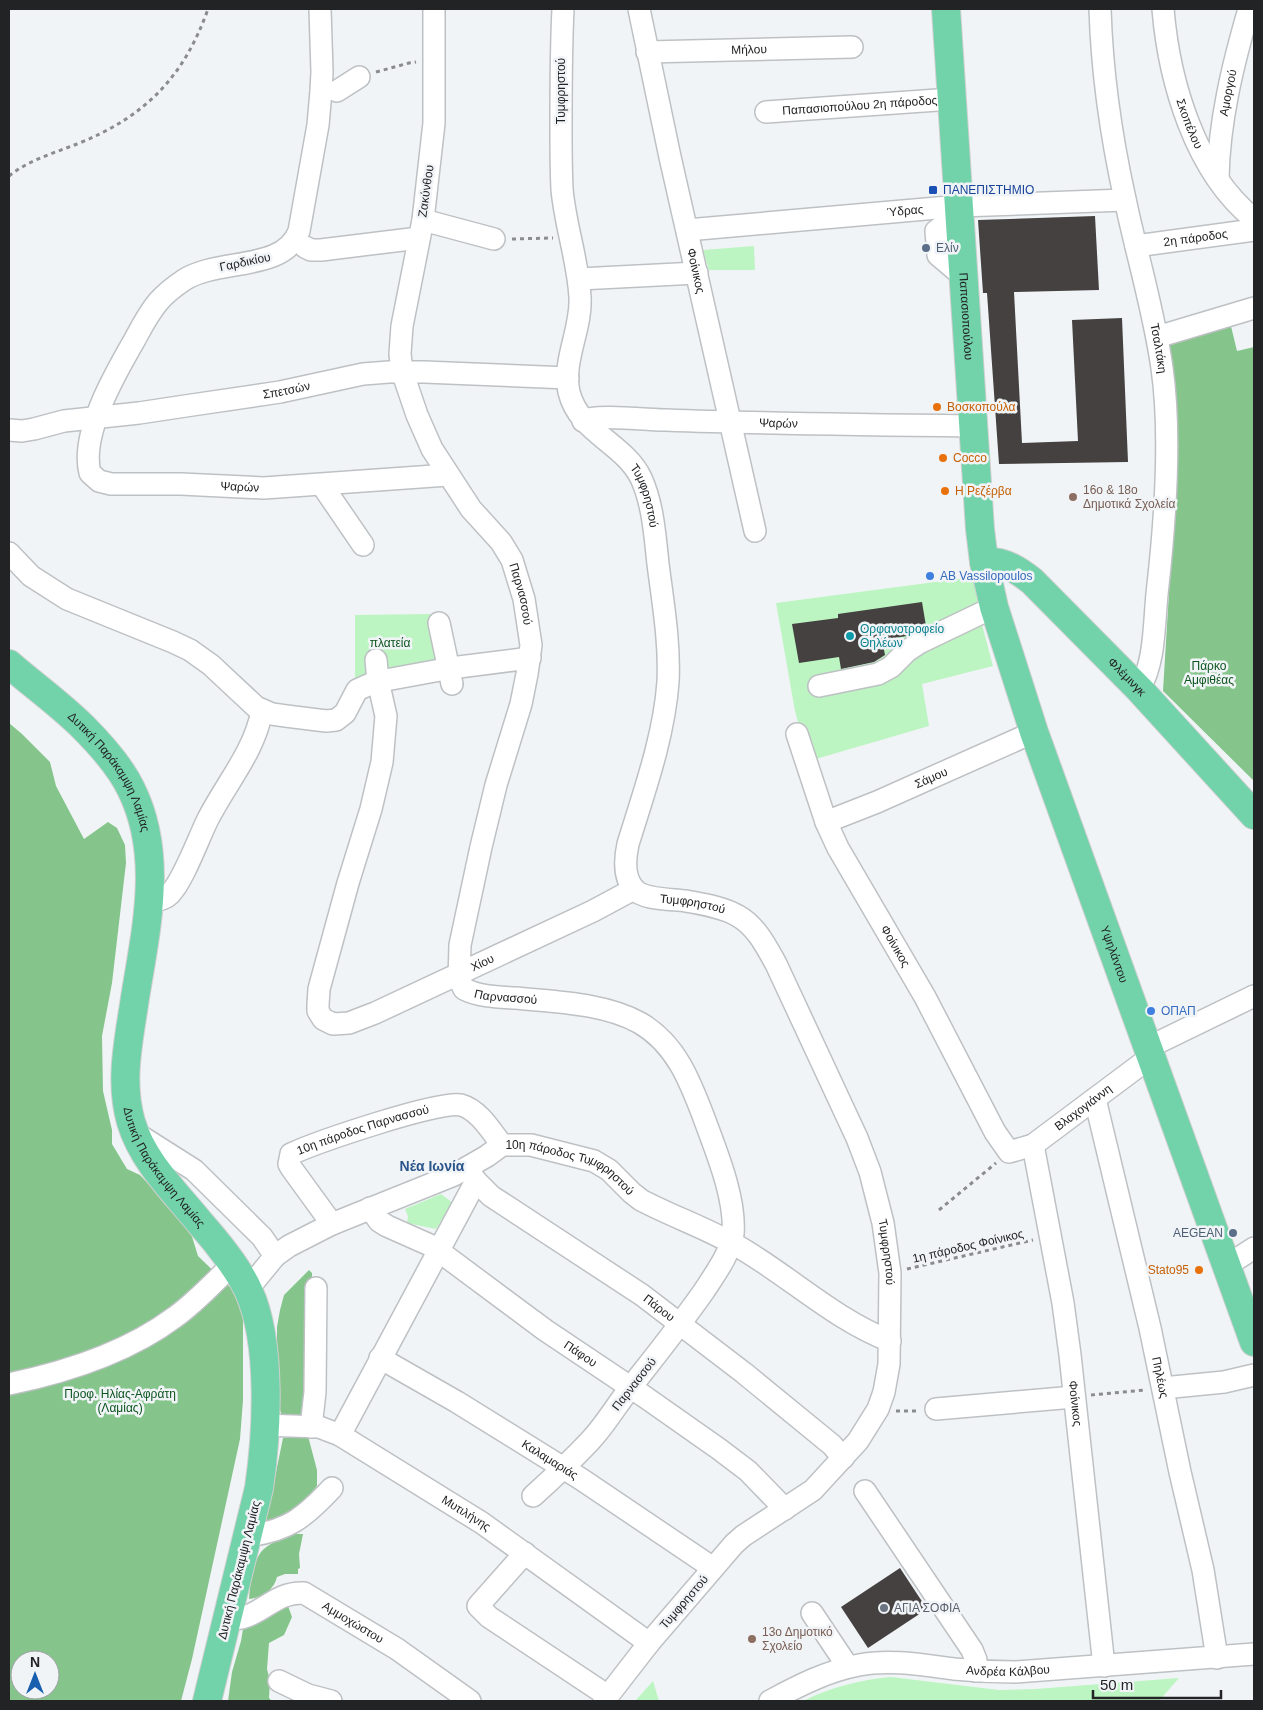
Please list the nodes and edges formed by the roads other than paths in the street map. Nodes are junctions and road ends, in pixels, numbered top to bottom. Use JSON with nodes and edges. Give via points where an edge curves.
{"nodes":[{"id":1,"x":320,"y":9,"type":"edge"},
{"id":2,"x":434,"y":9,"type":"edge"},
{"id":3,"x":563,"y":9,"type":"edge"},
{"id":4,"x":638,"y":9,"type":"edge"},
{"id":5,"x":946,"y":9,"type":"edge"},
{"id":6,"x":1100,"y":9,"type":"edge"},
{"id":7,"x":1163,"y":9,"type":"edge"},
{"id":8,"x":1249,"y":9,"type":"edge"},
{"id":9,"x":852,"y":47,"type":"dead end"},
{"id":10,"x":647,"y":52,"type":"junction"},
{"id":11,"x":359,"y":77,"type":"road end"},
{"id":12,"x":337,"y":91,"type":"dead end"},
{"id":13,"x":952,"y":99,"type":"junction"},
{"id":14,"x":766,"y":112,"type":"dead end"},
{"id":15,"x":1218,"y":178,"type":"junction"},
{"id":16,"x":1125,"y":200,"type":"junction"},
{"id":17,"x":952,"y":216,"type":"junction"},
{"id":18,"x":1254,"y":219,"type":"edge"},
{"id":19,"x":421,"y":229,"type":"junction"},
{"id":20,"x":687,"y":230,"type":"junction"},
{"id":21,"x":1254,"y":230,"type":"edge"},
{"id":22,"x":494,"y":238,"type":"road end"},
{"id":23,"x":1136,"y":246,"type":"junction"},
{"id":24,"x":304,"y":247,"type":"dead end"},
{"id":25,"x":697,"y":272,"type":"junction"},
{"id":26,"x":579,"y":279,"type":"junction"},
{"id":27,"x":1254,"y":308,"type":"edge"},
{"id":28,"x":1156,"y":337,"type":"junction"},
{"id":29,"x":402,"y":371,"type":"junction"},
{"id":30,"x":568,"y":378,"type":"junction"},
{"id":31,"x":96,"y":418,"type":"junction"},
{"id":32,"x":731,"y":422,"type":"junction"},
{"id":33,"x":587,"y":425,"type":"junction"},
{"id":34,"x":974,"y":426,"type":"junction"},
{"id":35,"x":9,"y":430,"type":"edge"},
{"id":36,"x":448,"y":474,"type":"junction"},
{"id":37,"x":322,"y":485,"type":"junction"},
{"id":38,"x":755,"y":531,"type":"dead end"},
{"id":39,"x":363,"y":545,"type":"dead end"},
{"id":40,"x":9,"y":553,"type":"edge"},
{"id":41,"x":984,"y":562,"type":"junction"},
{"id":42,"x":994,"y":606,"type":"junction"},
{"id":43,"x":439,"y":623,"type":"dead end"},
{"id":44,"x":530,"y":658,"type":"junction"},
{"id":45,"x":9,"y":664,"type":"edge"},
{"id":46,"x":377,"y":671,"type":"junction"},
{"id":47,"x":450,"y":676,"type":"junction"},
{"id":48,"x":819,"y":686,"type":"dead end"},
{"id":49,"x":1139,"y":689,"type":"junction"},
{"id":50,"x":262,"y":710,"type":"junction"},
{"id":51,"x":1034,"y":732,"type":"junction"},
{"id":52,"x":797,"y":734,"type":"dead end"},
{"id":53,"x":1254,"y":815,"type":"edge"},
{"id":54,"x":826,"y":822,"type":"junction"},
{"id":55,"x":634,"y":889,"type":"junction"},
{"id":56,"x":149,"y":901,"type":"junction"},
{"id":57,"x":458,"y":973,"type":"junction"},
{"id":58,"x":1254,"y":996,"type":"edge"},
{"id":59,"x":1150,"y":1052,"type":"junction"},
{"id":60,"x":1096,"y":1099,"type":"junction"},
{"id":61,"x":134,"y":1132,"type":"junction"},
{"id":62,"x":1033,"y":1144,"type":"junction"},
{"id":63,"x":502,"y":1145,"type":"junction"},
{"id":64,"x":1009,"y":1152,"type":"joint"},
{"id":65,"x":471,"y":1175,"type":"junction"},
{"id":66,"x":370,"y":1208,"type":"junction"},
{"id":67,"x":332,"y":1224,"type":"junction"},
{"id":68,"x":731,"y":1243,"type":"junction"},
{"id":69,"x":1254,"y":1248,"type":"edge"},
{"id":70,"x":439,"y":1251,"type":"junction"},
{"id":71,"x":275,"y":1256,"type":"junction"},
{"id":72,"x":232,"y":1265,"type":"junction"},
{"id":73,"x":1226,"y":1266,"type":"junction"},
{"id":74,"x":316,"y":1288,"type":"dead end"},
{"id":75,"x":248,"y":1289,"type":"junction"},
{"id":76,"x":681,"y":1325,"type":"junction"},
{"id":77,"x":890,"y":1341,"type":"junction"},
{"id":78,"x":1254,"y":1342,"type":"edge"},
{"id":79,"x":380,"y":1358,"type":"junction"},
{"id":80,"x":1254,"y":1375,"type":"edge"},
{"id":81,"x":9,"y":1384,"type":"edge"},
{"id":82,"x":631,"y":1387,"type":"junction"},
{"id":83,"x":1163,"y":1388,"type":"junction"},
{"id":84,"x":1074,"y":1397,"type":"junction"},
{"id":85,"x":936,"y":1410,"type":"road end"},
{"id":86,"x":265,"y":1425,"type":"junction"},
{"id":87,"x":311,"y":1427,"type":"junction"},
{"id":88,"x":340,"y":1435,"type":"junction"},
{"id":89,"x":843,"y":1458,"type":"junction"},
{"id":90,"x":563,"y":1468,"type":"junction"},
{"id":91,"x":332,"y":1488,"type":"dead end"},
{"id":92,"x":865,"y":1491,"type":"dead end"},
{"id":93,"x":533,"y":1496,"type":"dead end"},
{"id":94,"x":785,"y":1510,"type":"junction"},
{"id":95,"x":247,"y":1536,"type":"junction"},
{"id":96,"x":525,"y":1553,"type":"junction"},
{"id":97,"x":713,"y":1568,"type":"junction"},
{"id":98,"x":812,"y":1613,"type":"dead end"},
{"id":99,"x":226,"y":1620,"type":"junction"},
{"id":100,"x":649,"y":1643,"type":"junction"},
{"id":101,"x":1254,"y":1654,"type":"edge"},
{"id":102,"x":1217,"y":1658,"type":"junction"},
{"id":103,"x":1104,"y":1666,"type":"junction"},
{"id":104,"x":848,"y":1667,"type":"junction"},
{"id":105,"x":976,"y":1671,"type":"junction"},
{"id":106,"x":279,"y":1681,"type":"dead end"},
{"id":107,"x":606,"y":1699,"type":"edge"},
{"id":108,"x":208,"y":1701,"type":"edge"},
{"id":109,"x":332,"y":1701,"type":"edge"},
{"id":110,"x":470,"y":1701,"type":"edge"},
{"id":111,"x":770,"y":1701,"type":"edge"}],
"edges":[{"from":1,"to":31,"type":"street","name":"Γαρδικίου","via":[[322,72],[318,125],[299,231],[294,243],[266,259],[199,272],[166,294],[154,307],[117,370]]},
{"from":2,"to":19,"type":"street","name":"Ζακύνθου","via":[[434,124]]},
{"from":3,"to":26,"type":"street","name":"Τυμφρηστού","via":[[562,168],[564,200]]},
{"from":4,"to":10,"type":"street","name":"Φοίνικος"},
{"from":5,"to":13,"type":"main road","name":"Παπασιοπούλου"},
{"from":6,"to":16,"type":"street","name":"Τσαλτάκη","via":[[1104,79]]},
{"from":7,"to":15,"type":"street","name":"Σκοπέλου","via":[[1176,86],[1193,132]]},
{"from":8,"to":15,"type":"street","name":"Αμοργού","via":[[1224,113]]},
{"from":9,"to":10,"type":"street","name":"Μήλου"},
{"from":10,"to":20,"type":"street","name":"Φοίνικος"},
{"from":11,"to":12,"type":"street"},
{"from":13,"to":14,"type":"street","name":"Παπασιοπούλου 2η πάροδος"},
{"from":13,"to":17,"type":"main road","name":"Παπασιοπούλου"},
{"from":15,"to":18,"type":"street","name":"Σκοπέλου"},
{"from":16,"to":17,"type":"street","name":"Ύδρας"},
{"from":16,"to":23,"type":"street","name":"Τσαλτάκη"},
{"from":17,"to":20,"type":"street","name":"Ύδρας"},
{"from":17,"to":34,"type":"main road","name":"Παπασιοπούλου","via":[[964,277]]},
{"from":19,"to":22,"type":"street"},
{"from":19,"to":24,"type":"street","via":[[321,250]]},
{"from":19,"to":29,"type":"street","name":"Ζακύνθου","via":[[402,326]]},
{"from":20,"to":25,"type":"street","name":"Φοίνικος"},
{"from":21,"to":23,"type":"street","name":"2η πάροδος"},
{"from":23,"to":28,"type":"street","name":"Τσαλτάκη"},
{"from":25,"to":26,"type":"street"},
{"from":25,"to":32,"type":"street","name":"Φοίνικος"},
{"from":26,"to":30,"type":"street","name":"Τυμφρηστού","via":[[580,300]]},
{"from":27,"to":28,"type":"street"},
{"from":28,"to":49,"type":"street","name":"Τσαλτάκη","via":[[1164,386],[1166,469],[1150,662]]},
{"from":29,"to":30,"type":"street","name":"Σπετσών"},
{"from":29,"to":31,"type":"street","name":"Σπετσών","via":[[363,374],[280,392]]},
{"from":29,"to":36,"type":"street","name":"Παρνασσού","via":[[420,423]]},
{"from":30,"to":33,"type":"street","name":"Τυμφρηστού","via":[[574,406]]},
{"from":31,"to":35,"type":"street","name":"Σπετσών","via":[[64,421],[28,430]]},
{"from":31,"to":37,"type":"street","name":"Ψαρών","via":[[88,464],[92,475],[104,482],[264,488]]},
{"from":32,"to":33,"type":"street","name":"Ψαρών","via":[[588,418]]},
{"from":32,"to":34,"type":"street","name":"Ψαρών"},
{"from":32,"to":38,"type":"street","name":"Φοίνικος"},
{"from":33,"to":55,"type":"street","name":"Τυμφρηστού","via":[[628,460],[646,490],[668,658],[666,700],[658,741],[625,859]]},
{"from":34,"to":41,"type":"main road","name":"Παπασιοπούλου"},
{"from":36,"to":37,"type":"street","name":"Ψαρών"},
{"from":36,"to":44,"type":"street","name":"Παρνασσού","via":[[512,560],[528,619]]},
{"from":37,"to":39,"type":"street"},
{"from":40,"to":50,"type":"street","via":[[30,576],[67,599],[190,650]]},
{"from":41,"to":42,"type":"main road","name":"Υψηλάντου"},
{"from":41,"to":49,"type":"main road","name":"Φλέμινγκ","via":[[1003,564],[1028,578]]},
{"from":42,"to":48,"type":"street","via":[[919,642],[891,668],[878,674]]},
{"from":42,"to":51,"type":"main road","name":"Υψηλάντου"},
{"from":43,"to":47,"type":"street"},
{"from":44,"to":47,"type":"street"},
{"from":44,"to":57,"type":"street","name":"Παρνασσού","via":[[521,704],[481,847],[460,944]]},
{"from":45,"to":56,"type":"main road","name":"Δυτική Παράκαμψη Λαμίας","via":[[82,726],[130,786],[147,840]]},
{"from":46,"to":47,"type":"street"},
{"from":46,"to":50,"type":"street","via":[[357,690],[345,713],[336,720],[286,716]]},
{"from":46,"to":57,"type":"street","name":"Χίου","via":[[386,716],[382,762],[319,989],[318,1011],[327,1022],[339,1024],[361,1019]]},
{"from":49,"to":53,"type":"main road","name":"Φλέμινγκ"},
{"from":50,"to":56,"type":"street","via":[[250,748],[208,819],[178,882],[163,899]]},
{"from":51,"to":54,"type":"street","name":"Σάμου"},
{"from":51,"to":59,"type":"main road","name":"Υψηλάντου"},
{"from":52,"to":54,"type":"street","name":"Φοίνικος"},
{"from":54,"to":64,"type":"street","name":"Φοίνικος","via":[[925,997],[995,1132]]},
{"from":55,"to":57,"type":"street","name":"Χίου"},
{"from":55,"to":77,"type":"street","name":"Τυμφρηστού","via":[[652,897],[694,902],[733,913],[748,923],[765,944],[864,1155],[883,1223],[890,1273]]},
{"from":56,"to":61,"type":"main road","name":"Δυτική Παράκαμψη Λαμίας","via":[[125,1074]]},
{"from":57,"to":68,"type":"street","name":"Παρνασσού","via":[[461,986],[471,992],[607,1011],[649,1028],[666,1043],[683,1068],[711,1137],[732,1209]]},
{"from":58,"to":59,"type":"street","name":"Βλαχογιάννη"},
{"from":59,"to":60,"type":"street","name":"Βλαχογιάννη"},
{"from":59,"to":73,"type":"main road","name":"Υψηλάντου"},
{"from":60,"to":62,"type":"street","name":"Βλαχογιάννη"},
{"from":60,"to":83,"type":"street","name":"Πηλέως"},
{"from":61,"to":71,"type":"street","via":[[194,1170],[262,1237]]},
{"from":61,"to":72,"type":"main road","name":"Δυτική Παράκαμψη Λαμίας","via":[[155,1169]]},
{"from":62,"to":64,"type":"street","name":"Βλαχογιάννη"},
{"from":62,"to":84,"type":"street","name":"Φοίνικος","via":[[1063,1304]]},
{"from":63,"to":65,"type":"street","name":"10η πάροδος Τυμφρηστού"},
{"from":63,"to":67,"type":"street","name":"10η πάροδος Παρνασσού","via":[[472,1110],[454,1104],[426,1109],[292,1154],[289,1164]]},
{"from":63,"to":68,"type":"street","name":"10η πάροδος Τυμφρηστού","via":[[531,1145],[594,1161],[609,1170],[641,1200]]},
{"from":65,"to":66,"type":"street","name":"10η πάροδος Τυμφρηστού","via":[[439,1181]]},
{"from":65,"to":70,"type":"street"},
{"from":65,"to":76,"type":"street","name":"Πάρου","via":[[491,1196],[642,1295]]},
{"from":66,"to":67,"type":"street","name":"10η πάροδος Τυμφρηστού"},
{"from":66,"to":70,"type":"street","name":"Πάφου","via":[[387,1226]]},
{"from":67,"to":71,"type":"street","name":"10η πάροδος Τυμφρηστού"},
{"from":68,"to":76,"type":"street","name":"Παρνασσού","via":[[715,1275]]},
{"from":68,"to":77,"type":"street","name":"10η πάροδος Τυμφρηστού","via":[[827,1308]]},
{"from":69,"to":73,"type":"street"},
{"from":70,"to":79,"type":"street"},
{"from":70,"to":82,"type":"street","name":"Πάφου","via":[[545,1330]]},
{"from":71,"to":75,"type":"street","name":"10η πάροδος Τυμφρηστού"},
{"from":72,"to":75,"type":"main road","name":"Δυτική Παράκαμψη Λαμίας"},
{"from":72,"to":81,"type":"street","via":[[177,1316],[150,1334],[81,1364]]},
{"from":73,"to":78,"type":"main road","name":"Υψηλάντου"},
{"from":74,"to":87,"type":"street","via":[[315,1392]]},
{"from":75,"to":86,"type":"main road","name":"Δυτική Παράκαμψη Λαμίας","via":[[258,1320],[262,1348]]},
{"from":76,"to":82,"type":"street","name":"Παρνασσού"},
{"from":76,"to":89,"type":"street","name":"Πάρου","via":[[832,1445]]},
{"from":77,"to":89,"type":"street","name":"Τυμφρηστού","via":[[887,1379],[878,1409],[858,1442]]},
{"from":79,"to":88,"type":"street"},
{"from":79,"to":90,"type":"street","name":"Καλαμαριάς"},
{"from":80,"to":83,"type":"street","via":[[1224,1382]]},
{"from":82,"to":90,"type":"street","name":"Παρνασσού","via":[[592,1439]]},
{"from":82,"to":94,"type":"street","name":"Πάφου","via":[[748,1472]]},
{"from":83,"to":102,"type":"street","name":"Πηλέως","via":[[1203,1570]]},
{"from":84,"to":85,"type":"street"},
{"from":84,"to":103,"type":"street","name":"Φοίνικος"},
{"from":86,"to":87,"type":"street","name":"Μυτιλήνης"},
{"from":86,"to":95,"type":"main road","name":"Δυτική Παράκαμψη Λαμίας","via":[[259,1488]]},
{"from":87,"to":88,"type":"street","name":"Μυτιλήνης"},
{"from":88,"to":96,"type":"street","name":"Μυτιλήνης"},
{"from":89,"to":94,"type":"street","name":"Τυμφρηστού","via":[[813,1490]]},
{"from":90,"to":93,"type":"street","name":"Παρνασσού"},
{"from":90,"to":97,"type":"street","name":"Καλαμαριάς"},
{"from":91,"to":95,"type":"street","via":[[301,1518],[274,1531]]},
{"from":92,"to":105,"type":"street","via":[[972,1650]]},
{"from":94,"to":97,"type":"street","name":"Τυμφρηστού","via":[[743,1536]]},
{"from":95,"to":99,"type":"main road","name":"Δυτική Παράκαμψη Λαμίας"},
{"from":96,"to":100,"type":"street","name":"Μυτιλήνης"},
{"from":96,"to":107,"type":"street","via":[[478,1606]]},
{"from":97,"to":100,"type":"street","name":"Τυμφρηστού"},
{"from":98,"to":104,"type":"street"},
{"from":99,"to":108,"type":"main road","name":"Δυτική Παράκαμψη Λαμίας"},
{"from":99,"to":110,"type":"street","name":"Αμμοχώστου","via":[[242,1618],[292,1592],[304,1593],[397,1649]]},
{"from":100,"to":107,"type":"street","name":"Τυμφρηστού"},
{"from":101,"to":102,"type":"street","name":"Ανδρέα Κάλβου"},
{"from":102,"to":103,"type":"street","name":"Ανδρέα Κάλβου"},
{"from":103,"to":105,"type":"street","name":"Ανδρέα Κάλβου","via":[[1015,1672]]},
{"from":104,"to":105,"type":"street","name":"Ανδρέα Κάλβου","via":[[889,1662]]},
{"from":104,"to":111,"type":"street","name":"Ανδρέα Κάλβου"},
{"from":106,"to":109,"type":"street"}]}
